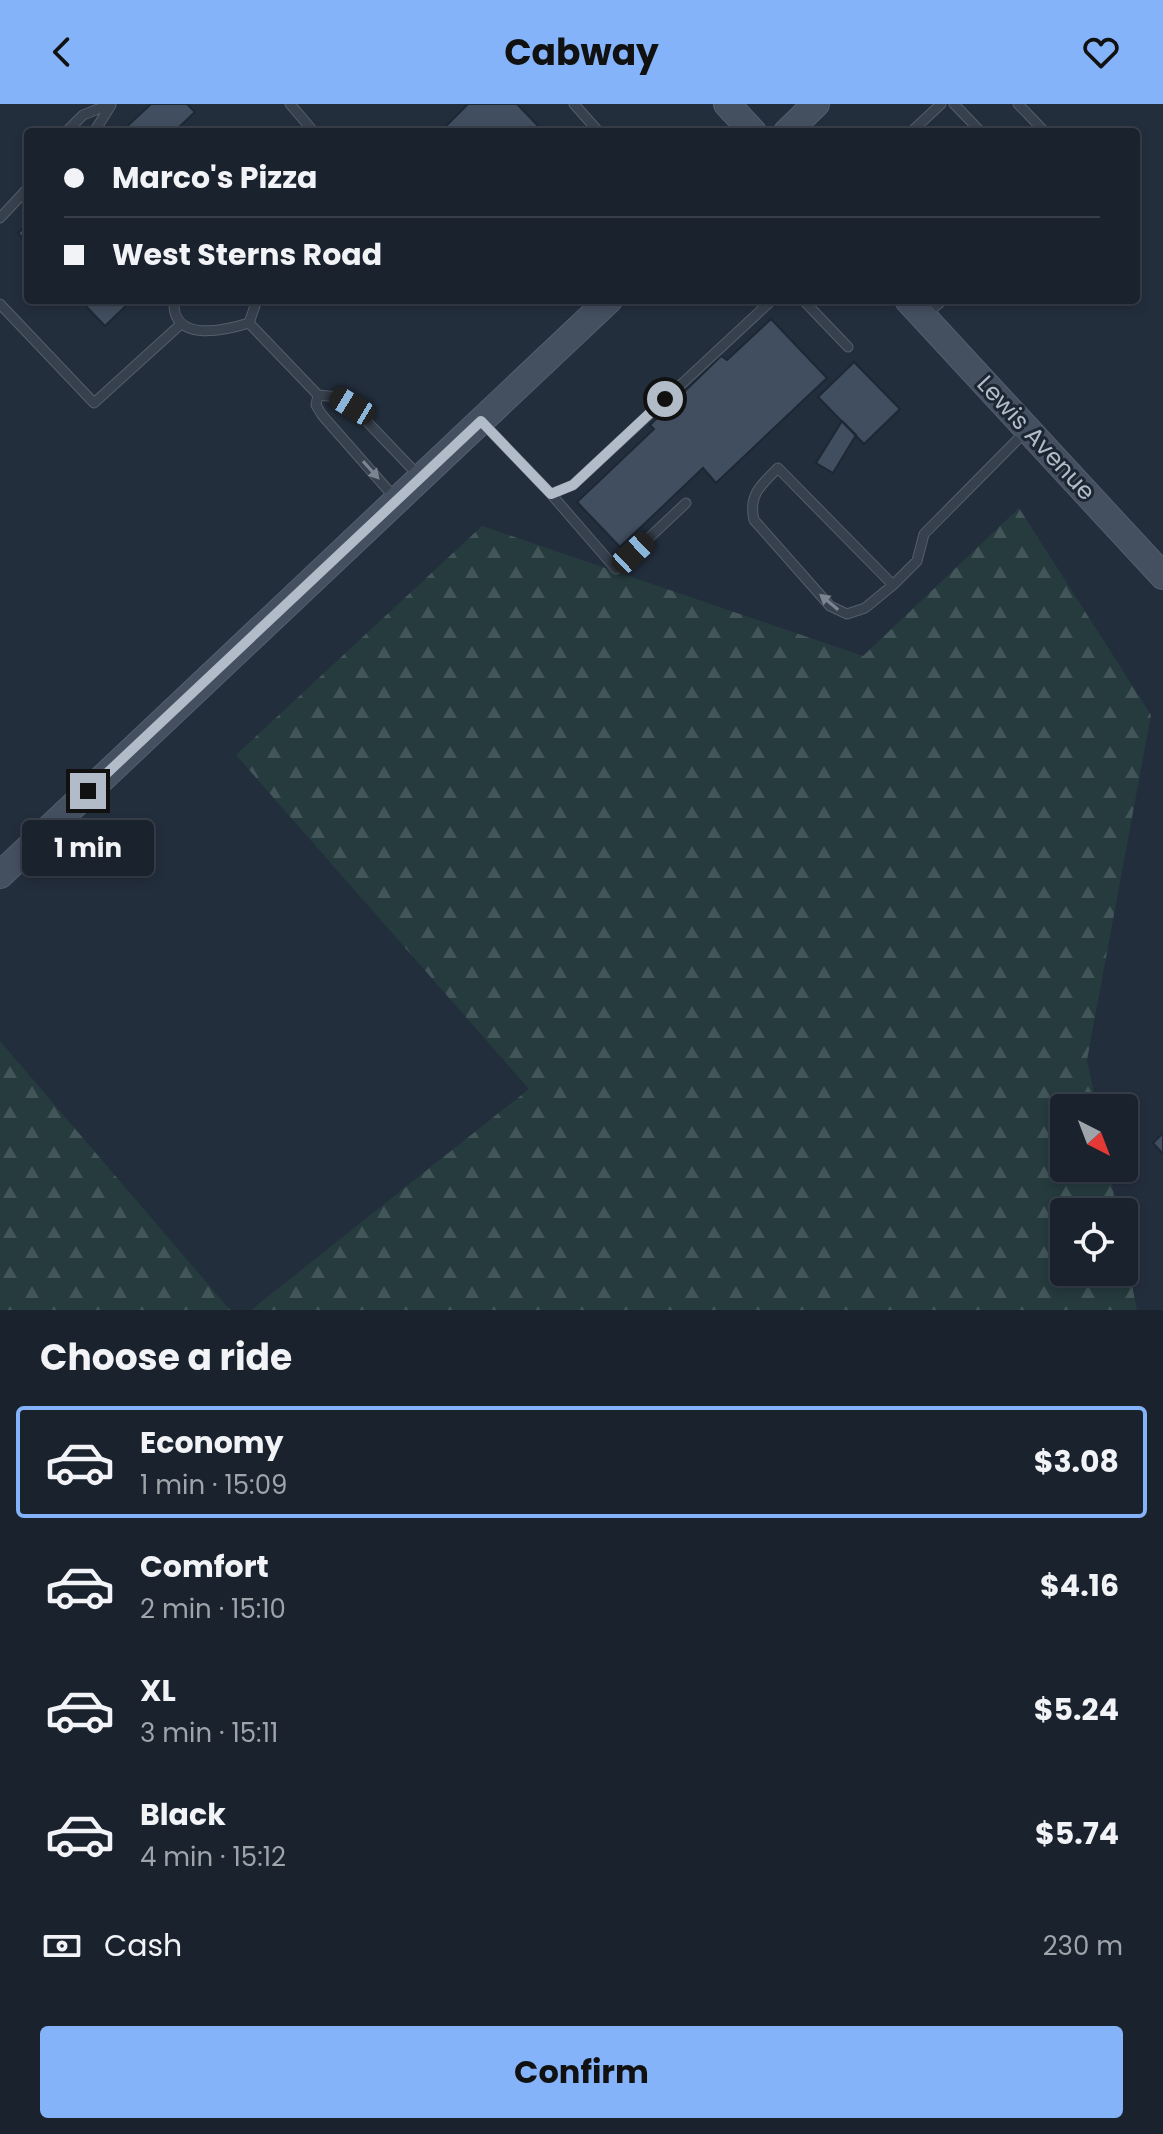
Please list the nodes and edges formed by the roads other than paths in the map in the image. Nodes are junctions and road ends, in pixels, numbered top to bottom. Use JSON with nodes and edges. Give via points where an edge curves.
{"nodes":[{"id":1,"x":112,"y":104,"type":"edge"},
{"id":2,"x":290,"y":104,"type":"edge"},
{"id":3,"x":574,"y":104,"type":"edge"},
{"id":4,"x":727,"y":104,"type":"edge"},
{"id":5,"x":816,"y":104,"type":"edge"},
{"id":6,"x":941,"y":104,"type":"edge"},
{"id":7,"x":954,"y":104,"type":"edge"},
{"id":8,"x":1018,"y":104,"type":"edge"},
{"id":9,"x":70,"y":128,"type":"edge"},
{"id":10,"x":97,"y":128,"type":"edge"},
{"id":11,"x":311,"y":128,"type":"edge"},
{"id":12,"x":595,"y":128,"type":"edge"},
{"id":13,"x":749,"y":128,"type":"edge"},
{"id":14,"x":791,"y":128,"type":"edge"},
{"id":15,"x":915,"y":128,"type":"edge"},
{"id":16,"x":977,"y":128,"type":"edge"},
{"id":17,"x":1041,"y":128,"type":"edge"},
{"id":18,"x":24,"y":192,"type":"edge"},
{"id":19,"x":0,"y":218,"type":"edge"},
{"id":20,"x":0,"y":304,"type":"edge"},
{"id":21,"x":174,"y":304,"type":"edge"},
{"id":22,"x":256,"y":304,"type":"edge"},
{"id":23,"x":605,"y":304,"type":"edge"},
{"id":24,"x":768,"y":304,"type":"edge"},
{"id":25,"x":807,"y":304,"type":"edge"},
{"id":26,"x":925,"y":305,"type":"edge"},
{"id":27,"x":249,"y":323,"type":"junction"},
{"id":28,"x":181,"y":324,"type":"junction"},
{"id":29,"x":848,"y":347,"type":"dead end"},
{"id":30,"x":318,"y":395,"type":"junction"},
{"id":31,"x":481,"y":421,"type":"junction"},
{"id":32,"x":1028,"y":430,"type":"junction"},
{"id":33,"x":421,"y":477,"type":"junction"},
{"id":34,"x":551,"y":494,"type":"junction"},
{"id":35,"x":397,"y":500,"type":"junction"},
{"id":36,"x":686,"y":503,"type":"dead end"},
{"id":37,"x":1163,"y":576,"type":"edge"},
{"id":38,"x":893,"y":585,"type":"junction"},
{"id":39,"x":0,"y":875,"type":"edge"}],
"edges":[{"from":1,"to":9,"type":"lane","via":[[83,115]]},
{"from":1,"to":10,"type":"lane"},
{"from":2,"to":11,"type":"lane"},
{"from":3,"to":12,"type":"lane"},
{"from":4,"to":13,"type":"main road"},
{"from":5,"to":14,"type":"main road"},
{"from":6,"to":15,"type":"lane"},
{"from":7,"to":16,"type":"lane"},
{"from":8,"to":17,"type":"lane"},
{"from":18,"to":19,"type":"lane"},
{"from":20,"to":28,"type":"lane","via":[[94,403]]},
{"from":21,"to":28,"type":"lane"},
{"from":22,"to":27,"type":"lane"},
{"from":23,"to":31,"type":"main road"},
{"from":24,"to":34,"type":"lane","via":[[573,485]]},
{"from":25,"to":29,"type":"lane"},
{"from":26,"to":32,"type":"main road","name":"Lewis Avenue"},
{"from":27,"to":28,"type":"lane","via":[[208,332]]},
{"from":27,"to":30,"type":"lane"},
{"from":30,"to":33,"type":"lane","via":[[338,397],[352,406]]},
{"from":30,"to":35,"type":"lane","one_way":true,"via":[[322,415]]},
{"from":31,"to":33,"type":"main road"},
{"from":31,"to":34,"type":"lane"},
{"from":32,"to":37,"type":"main road","name":"Lewis Avenue"},
{"from":32,"to":38,"type":"lane","via":[[924,534],[917,561]]},
{"from":33,"to":35,"type":"main road"},
{"from":34,"to":36,"type":"lane","via":[[616,569]]},
{"from":35,"to":39,"type":"main road"},
{"from":38,"to":38,"type":"lane","one_way":true,"via":[[865,608],[847,614],[830,606],[754,520],[750,504],[758,488],[778,468]]}]}
